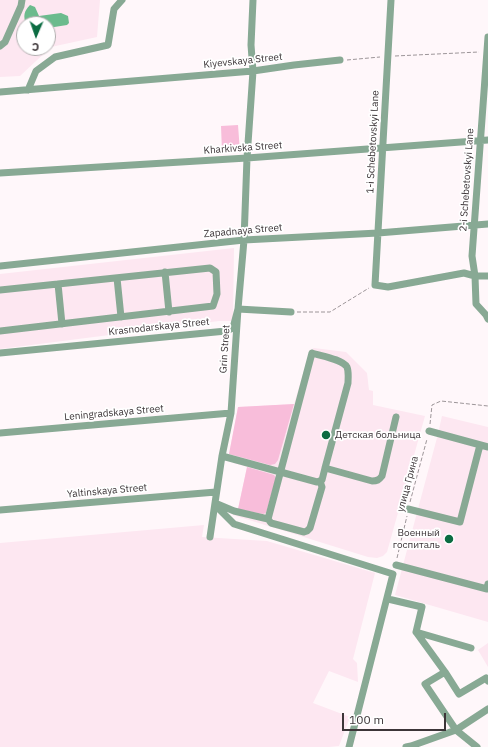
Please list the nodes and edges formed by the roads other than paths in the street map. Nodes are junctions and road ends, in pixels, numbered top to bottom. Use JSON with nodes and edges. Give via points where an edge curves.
{"nodes":[{"id":1,"x":22,"y":0,"type":"edge"},
{"id":2,"x":122,"y":0,"type":"edge"},
{"id":3,"x":253,"y":0,"type":"edge"},
{"id":4,"x":391,"y":0,"type":"edge"},
{"id":5,"x":488,"y":37,"type":"edge"},
{"id":6,"x":0,"y":46,"type":"edge"},
{"id":7,"x":487,"y":52,"type":"edge"},
{"id":8,"x":340,"y":60,"type":"road end"},
{"id":9,"x":253,"y":71,"type":"junction"},
{"id":10,"x":28,"y":90,"type":"junction"},
{"id":11,"x":0,"y":92,"type":"edge"},
{"id":12,"x":488,"y":140,"type":"edge"},
{"id":13,"x":480,"y":141,"type":"junction"},
{"id":14,"x":382,"y":148,"type":"junction"},
{"id":15,"x":247,"y":158,"type":"junction"},
{"id":16,"x":0,"y":173,"type":"edge"},
{"id":17,"x":488,"y":224,"type":"edge"},
{"id":18,"x":474,"y":226,"type":"junction"},
{"id":19,"x":378,"y":233,"type":"junction"},
{"id":20,"x":244,"y":240,"type":"junction"},
{"id":21,"x":0,"y":266,"type":"edge"},
{"id":22,"x":165,"y":272,"type":"junction"},
{"id":23,"x":475,"y":276,"type":"junction"},
{"id":24,"x":488,"y":276,"type":"edge"},
{"id":25,"x":117,"y":278,"type":"junction"},
{"id":26,"x":58,"y":284,"type":"junction"},
{"id":27,"x":0,"y":290,"type":"edge"},
{"id":28,"x":238,"y":309,"type":"junction"},
{"id":29,"x":169,"y":312,"type":"junction"},
{"id":30,"x":291,"y":312,"type":"road end"},
{"id":31,"x":122,"y":317,"type":"junction"},
{"id":32,"x":488,"y":319,"type":"edge"},
{"id":33,"x":62,"y":324,"type":"junction"},
{"id":34,"x":0,"y":331,"type":"edge"},
{"id":35,"x":0,"y":353,"type":"edge"},
{"id":36,"x":231,"y":413,"type":"junction"},
{"id":37,"x":396,"y":417,"type":"dead end"},
{"id":38,"x":429,"y":431,"type":"road end"},
{"id":39,"x":0,"y":433,"type":"edge"},
{"id":40,"x":480,"y":445,"type":"junction"},
{"id":41,"x":488,"y":447,"type":"edge"},
{"id":42,"x":222,"y":456,"type":"junction"},
{"id":43,"x":325,"y":468,"type":"junction"},
{"id":44,"x":280,"y":472,"type":"junction"},
{"id":45,"x":320,"y":481,"type":"junction"},
{"id":46,"x":216,"y":492,"type":"junction"},
{"id":47,"x":215,"y":503,"type":"junction"},
{"id":48,"x":408,"y":509,"type":"road end"},
{"id":49,"x":0,"y":510,"type":"edge"},
{"id":50,"x":268,"y":519,"type":"junction"},
{"id":51,"x":210,"y":537,"type":"dead end"},
{"id":52,"x":396,"y":565,"type":"road end"},
{"id":53,"x":488,"y":584,"type":"edge"},
{"id":54,"x":388,"y":599,"type":"junction"},
{"id":55,"x":416,"y":632,"type":"junction"},
{"id":56,"x":471,"y":648,"type":"dead end"},
{"id":57,"x":445,"y":672,"type":"junction"},
{"id":58,"x":488,"y":681,"type":"edge"},
{"id":59,"x":488,"y":709,"type":"edge"},
{"id":60,"x":456,"y":730,"type":"junction"},
{"id":61,"x":349,"y":747,"type":"edge"},
{"id":62,"x":406,"y":747,"type":"edge"},
{"id":63,"x":477,"y":747,"type":"edge"}],
"edges":[{"from":1,"to":6,"type":"street","via":[[5,42]]},
{"from":2,"to":10,"type":"street","via":[[114,9],[108,45],[55,57],[36,71]]},
{"from":3,"to":9,"type":"street","name":"Grin Street"},
{"from":4,"to":14,"type":"street","name":"1-i Schebetovskyi Lane"},
{"from":5,"to":7,"type":"street","name":"2-i Schebetovskyi Lane"},
{"from":7,"to":13,"type":"street","name":"2-i Schebetovskyi Lane"},
{"from":8,"to":9,"type":"street","name":"Kiyevskaya Street"},
{"from":9,"to":10,"type":"street","name":"Kiyevskaya Street"},
{"from":9,"to":15,"type":"street","name":"Grin Street"},
{"from":10,"to":11,"type":"street","name":"Kiyevskaya Street"},
{"from":12,"to":13,"type":"street","name":"Kharkivska Street"},
{"from":13,"to":14,"type":"street","name":"Kharkivska Street"},
{"from":13,"to":18,"type":"street","name":"2-i Schebetovskyi Lane"},
{"from":14,"to":15,"type":"street","name":"Kharkivska Street"},
{"from":14,"to":19,"type":"street","name":"1-i Schebetovskyi Lane"},
{"from":15,"to":16,"type":"street","name":"Kharkivska Street"},
{"from":15,"to":20,"type":"street","name":"Grin Street"},
{"from":17,"to":18,"type":"street","name":"Zapadnaya Street"},
{"from":18,"to":19,"type":"street","name":"Zapadnaya Street"},
{"from":18,"to":23,"type":"street","name":"2-i Schebetovskyi Lane","via":[[472,256]]},
{"from":19,"to":20,"type":"street","name":"Zapadnaya Street"},
{"from":19,"to":23,"type":"street","name":"1-i Schebetovskyi Lane","via":[[375,285],[388,287],[464,272]]},
{"from":20,"to":21,"type":"street","name":"Zapadnaya Street"},
{"from":20,"to":28,"type":"street","name":"Grin Street"},
{"from":22,"to":25,"type":"street"},
{"from":22,"to":29,"type":"street"},
{"from":22,"to":29,"type":"street","via":[[210,268],[216,272],[213,306]]},
{"from":23,"to":24,"type":"street"},
{"from":23,"to":32,"type":"street","name":"2-i Schebetovskyi Lane","via":[[476,304]]},
{"from":25,"to":26,"type":"street"},
{"from":25,"to":31,"type":"street"},
{"from":26,"to":27,"type":"street"},
{"from":26,"to":33,"type":"street"},
{"from":28,"to":30,"type":"street"},
{"from":28,"to":35,"type":"street","name":"Krasnodarskaya Street","via":[[233,328],[226,330]]},
{"from":28,"to":36,"type":"street","name":"Grin Street"},
{"from":29,"to":31,"type":"street"},
{"from":31,"to":33,"type":"street"},
{"from":33,"to":34,"type":"street"},
{"from":36,"to":39,"type":"street","name":"Leningradskaya Street"},
{"from":36,"to":42,"type":"street","name":"Grin Street"},
{"from":37,"to":43,"type":"street","via":[[380,479],[372,481]]},
{"from":38,"to":40,"type":"street"},
{"from":40,"to":41,"type":"street"},
{"from":40,"to":48,"type":"street","via":[[460,522]]},
{"from":42,"to":44,"type":"street"},
{"from":42,"to":46,"type":"street","name":"Grin Street"},
{"from":43,"to":44,"type":"street","via":[[349,374],[339,361],[312,353]]},
{"from":43,"to":45,"type":"street"},
{"from":44,"to":45,"type":"street"},
{"from":44,"to":50,"type":"street"},
{"from":45,"to":50,"type":"street","via":[[322,487],[307,531],[272,523]]},
{"from":46,"to":47,"type":"street","name":"Grin Street"},
{"from":46,"to":49,"type":"street","name":"Yaltinskaya Street"},
{"from":47,"to":50,"type":"street","via":[[234,511]]},
{"from":47,"to":51,"type":"street","name":"Grin Street"},
{"from":47,"to":54,"type":"street","via":[[234,524],[393,574]]},
{"from":52,"to":53,"type":"street","via":[[487,589]]},
{"from":54,"to":55,"type":"street","via":[[422,607]]},
{"from":54,"to":61,"type":"street"},
{"from":55,"to":56,"type":"street"},
{"from":55,"to":57,"type":"street"},
{"from":57,"to":58,"type":"street","via":[[459,694],[486,678]]},
{"from":57,"to":60,"type":"street","via":[[425,684]]},
{"from":59,"to":60,"type":"street"},
{"from":60,"to":62,"type":"street"},
{"from":60,"to":63,"type":"street"}]}
